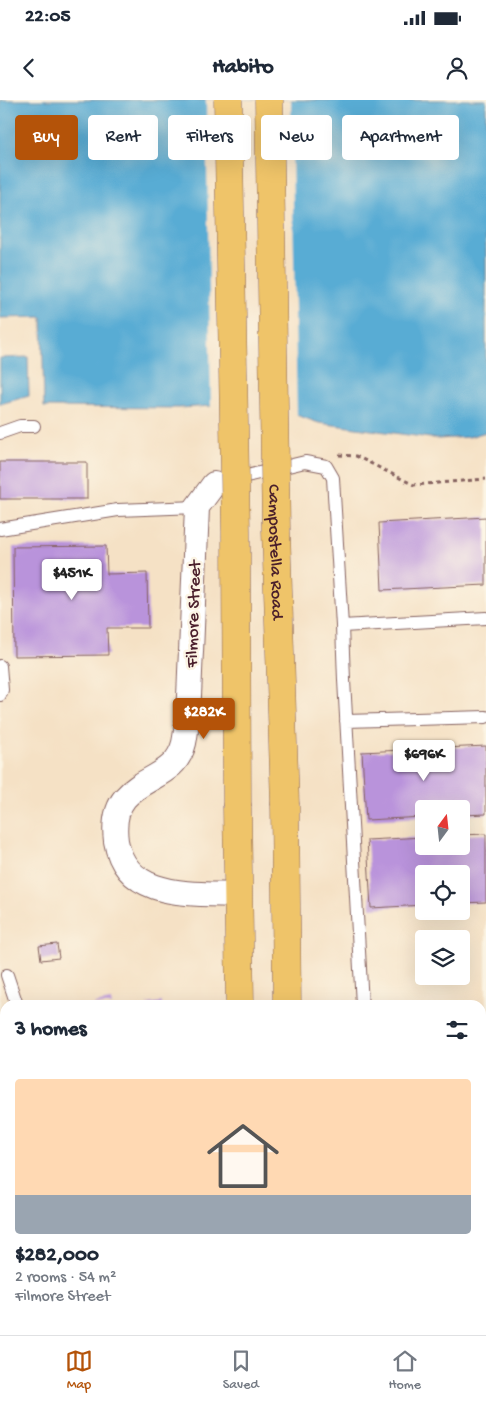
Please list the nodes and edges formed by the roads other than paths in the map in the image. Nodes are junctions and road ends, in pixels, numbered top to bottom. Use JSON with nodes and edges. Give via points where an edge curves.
{"nodes":[{"id":1,"x":228,"y":100,"type":"edge"},
{"id":2,"x":269,"y":100,"type":"edge"},
{"id":3,"x":34,"y":426,"type":"dead end"},
{"id":4,"x":0,"y":433,"type":"edge"},
{"id":5,"x":214,"y":484,"type":"joint"},
{"id":6,"x":197,"y":508,"type":"junction"},
{"id":7,"x":0,"y":529,"type":"edge"},
{"id":8,"x":486,"y":618,"type":"edge"},
{"id":9,"x":342,"y":626,"type":"junction"},
{"id":10,"x":0,"y":666,"type":"edge"},
{"id":11,"x":0,"y":695,"type":"edge"},
{"id":12,"x":486,"y":717,"type":"edge"},
{"id":13,"x":346,"y":721,"type":"junction"},
{"id":14,"x":238,"y":895,"type":"junction"},
{"id":15,"x":7,"y":975,"type":"dead end"},
{"id":16,"x":15,"y":1000,"type":"edge"},
{"id":17,"x":240,"y":1000,"type":"edge"},
{"id":18,"x":288,"y":1000,"type":"edge"},
{"id":19,"x":362,"y":1000,"type":"edge"}],
"edges":[{"from":1,"to":14,"type":"main road","bridge":true,"via":[[236,531]]},
{"from":2,"to":18,"type":"main road","name":"Campostella Road","bridge":true},
{"from":3,"to":4,"type":"lane","via":[[20,426]]},
{"from":5,"to":6,"type":"street"},
{"from":5,"to":9,"type":"lane","via":[[305,462],[326,466],[332,478]]},
{"from":6,"to":7,"type":"lane","via":[[118,510]]},
{"from":6,"to":14,"type":"street","name":"Filmore Street","via":[[184,742],[180,756],[168,769],[135,788],[124,799],[117,811],[114,829],[124,864],[139,881],[181,893]]},
{"from":8,"to":9,"type":"lane"},
{"from":9,"to":13,"type":"lane"},
{"from":10,"to":11,"type":"lane"},
{"from":12,"to":13,"type":"lane"},
{"from":13,"to":19,"type":"lane"},
{"from":14,"to":17,"type":"main road"},
{"from":15,"to":16,"type":"lane"}]}
